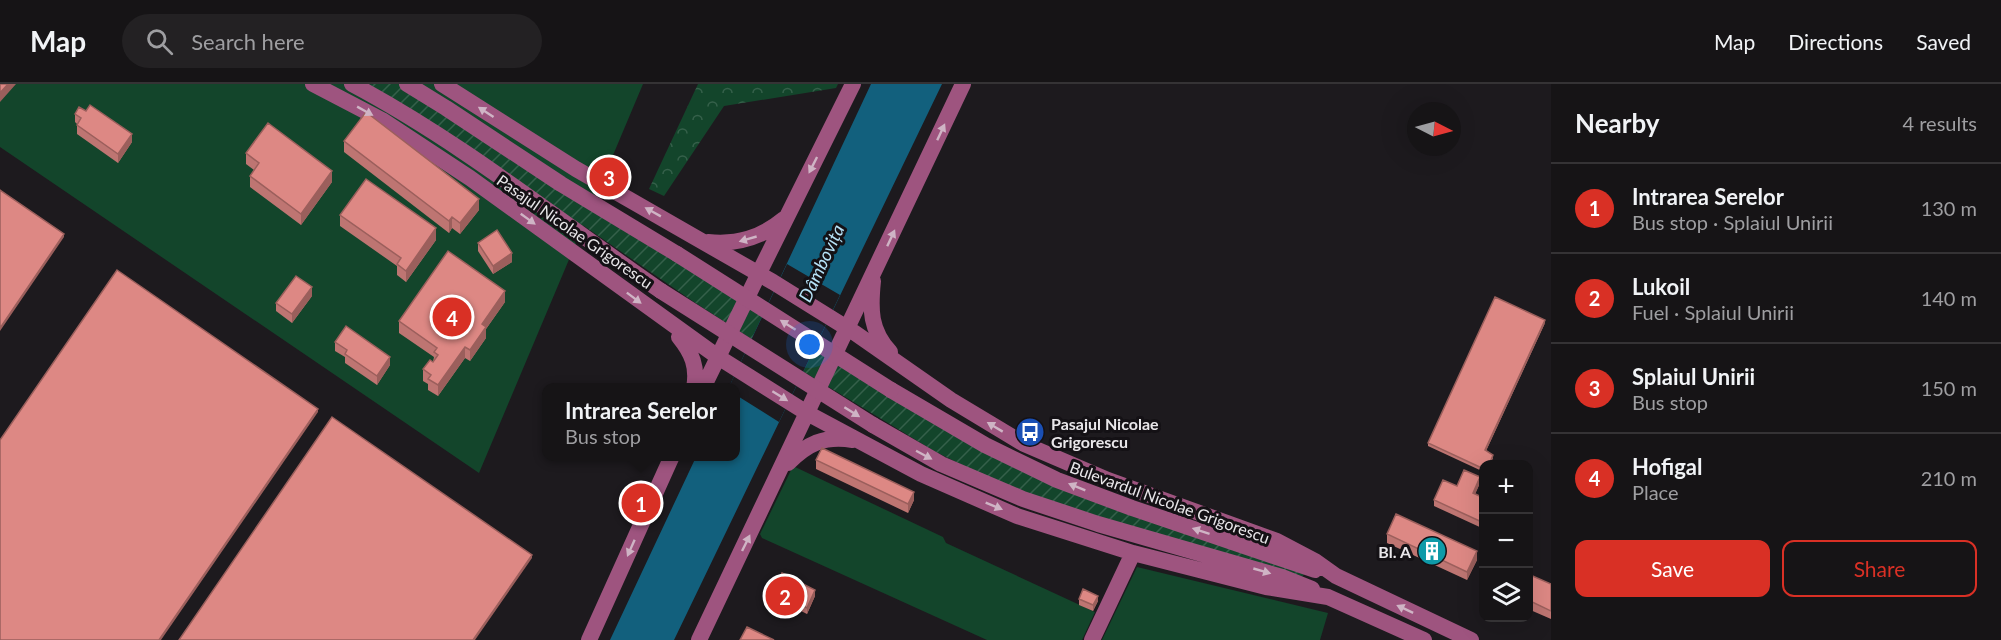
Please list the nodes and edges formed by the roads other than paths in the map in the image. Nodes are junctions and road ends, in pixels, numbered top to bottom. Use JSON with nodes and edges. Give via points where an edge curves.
{"nodes":[{"id":1,"x":313,"y":84,"type":"edge"},
{"id":2,"x":352,"y":84,"type":"edge"},
{"id":3,"x":407,"y":84,"type":"edge"},
{"id":4,"x":442,"y":84,"type":"edge"},
{"id":5,"x":854,"y":84,"type":"edge"},
{"id":6,"x":963,"y":84,"type":"edge"},
{"id":7,"x":787,"y":217,"type":"junction"},
{"id":8,"x":704,"y":241,"type":"junction"},
{"id":9,"x":875,"y":271,"type":"junction"},
{"id":10,"x":759,"y":273,"type":"junction"},
{"id":11,"x":666,"y":322,"type":"junction"},
{"id":12,"x":848,"y":328,"type":"junction"},
{"id":13,"x":718,"y":357,"type":"junction"},
{"id":14,"x":905,"y":368,"type":"junction"},
{"id":15,"x":694,"y":383,"type":"edge"},
{"id":16,"x":706,"y":383,"type":"edge"},
{"id":17,"x":807,"y":413,"type":"junction"},
{"id":18,"x":857,"y":440,"type":"junction"},
{"id":19,"x":670,"y":461,"type":"edge"},
{"id":20,"x":781,"y":470,"type":"junction"},
{"id":21,"x":1133,"y":553,"type":"junction"},
{"id":22,"x":1336,"y":576,"type":"junction"},
{"id":23,"x":1328,"y":597,"type":"junction"},
{"id":24,"x":589,"y":640,"type":"edge"},
{"id":25,"x":699,"y":640,"type":"edge"},
{"id":26,"x":1092,"y":640,"type":"edge"},
{"id":27,"x":1424,"y":640,"type":"edge"},
{"id":28,"x":1471,"y":640,"type":"edge"}],
"edges":[{"from":1,"to":11,"type":"main road","one_way":true,"via":[[382,120],[451,165]]},
{"from":2,"to":23,"type":"main road","name":"Pasajul Nicolae Grigorescu","one_way":true,"bridge":true,"via":[[440,137],[661,291],[941,464],[1023,499],[1282,577]]},
{"from":22,"to":3,"type":"main road","name":"Pasajul Nicolae Grigorescu","one_way":true,"bridge":true,"via":[[1132,508],[1057,480],[994,450],[891,390]]},
{"from":8,"to":4,"type":"main road","name":"Bulevardul Nicolae Grigorescu","one_way":true,"via":[[576,169]]},
{"from":5,"to":7,"type":"main road","one_way":true},
{"from":9,"to":6,"type":"main road","one_way":true},
{"from":7,"to":8,"type":"main road","one_way":true,"via":[[748,240]]},
{"from":7,"to":10,"type":"main road"},
{"from":8,"to":10,"type":"main road","name":"Bulevardul Nicolae Grigorescu"},
{"from":9,"to":12,"type":"main road"},
{"from":9,"to":14,"type":"main road","via":[[875,330]]},
{"from":10,"to":12,"type":"main road","name":"Bulevardul Nicolae Grigorescu"},
{"from":10,"to":13,"type":"main road"},
{"from":11,"to":13,"type":"main road"},
{"from":11,"to":15,"type":"main road","via":[[693,358]]},
{"from":12,"to":14,"type":"main road","name":"Bulevardul Nicolae Grigorescu"},
{"from":12,"to":17,"type":"main road"},
{"from":13,"to":16,"type":"main road"},
{"from":13,"to":17,"type":"main road","one_way":true},
{"from":22,"to":14,"type":"main road","name":"Bulevardul Nicolae Grigorescu","one_way":true,"via":[[1263,535],[1044,454],[971,413]]},
{"from":17,"to":18,"type":"main road"},
{"from":17,"to":20,"type":"main road"},
{"from":18,"to":20,"type":"main road","via":[[820,440]]},
{"from":18,"to":21,"type":"main road","one_way":true,"via":[[979,501]]},
{"from":19,"to":24,"type":"main road","one_way":true},
{"from":25,"to":20,"type":"main road","one_way":true},
{"from":21,"to":23,"type":"main road","via":[[1266,587]]},
{"from":21,"to":26,"type":"main road"},
{"from":28,"to":22,"type":"main road","name":"Bulevardul Nicolae Grigorescu","one_way":true},
{"from":23,"to":27,"type":"main road"}]}
